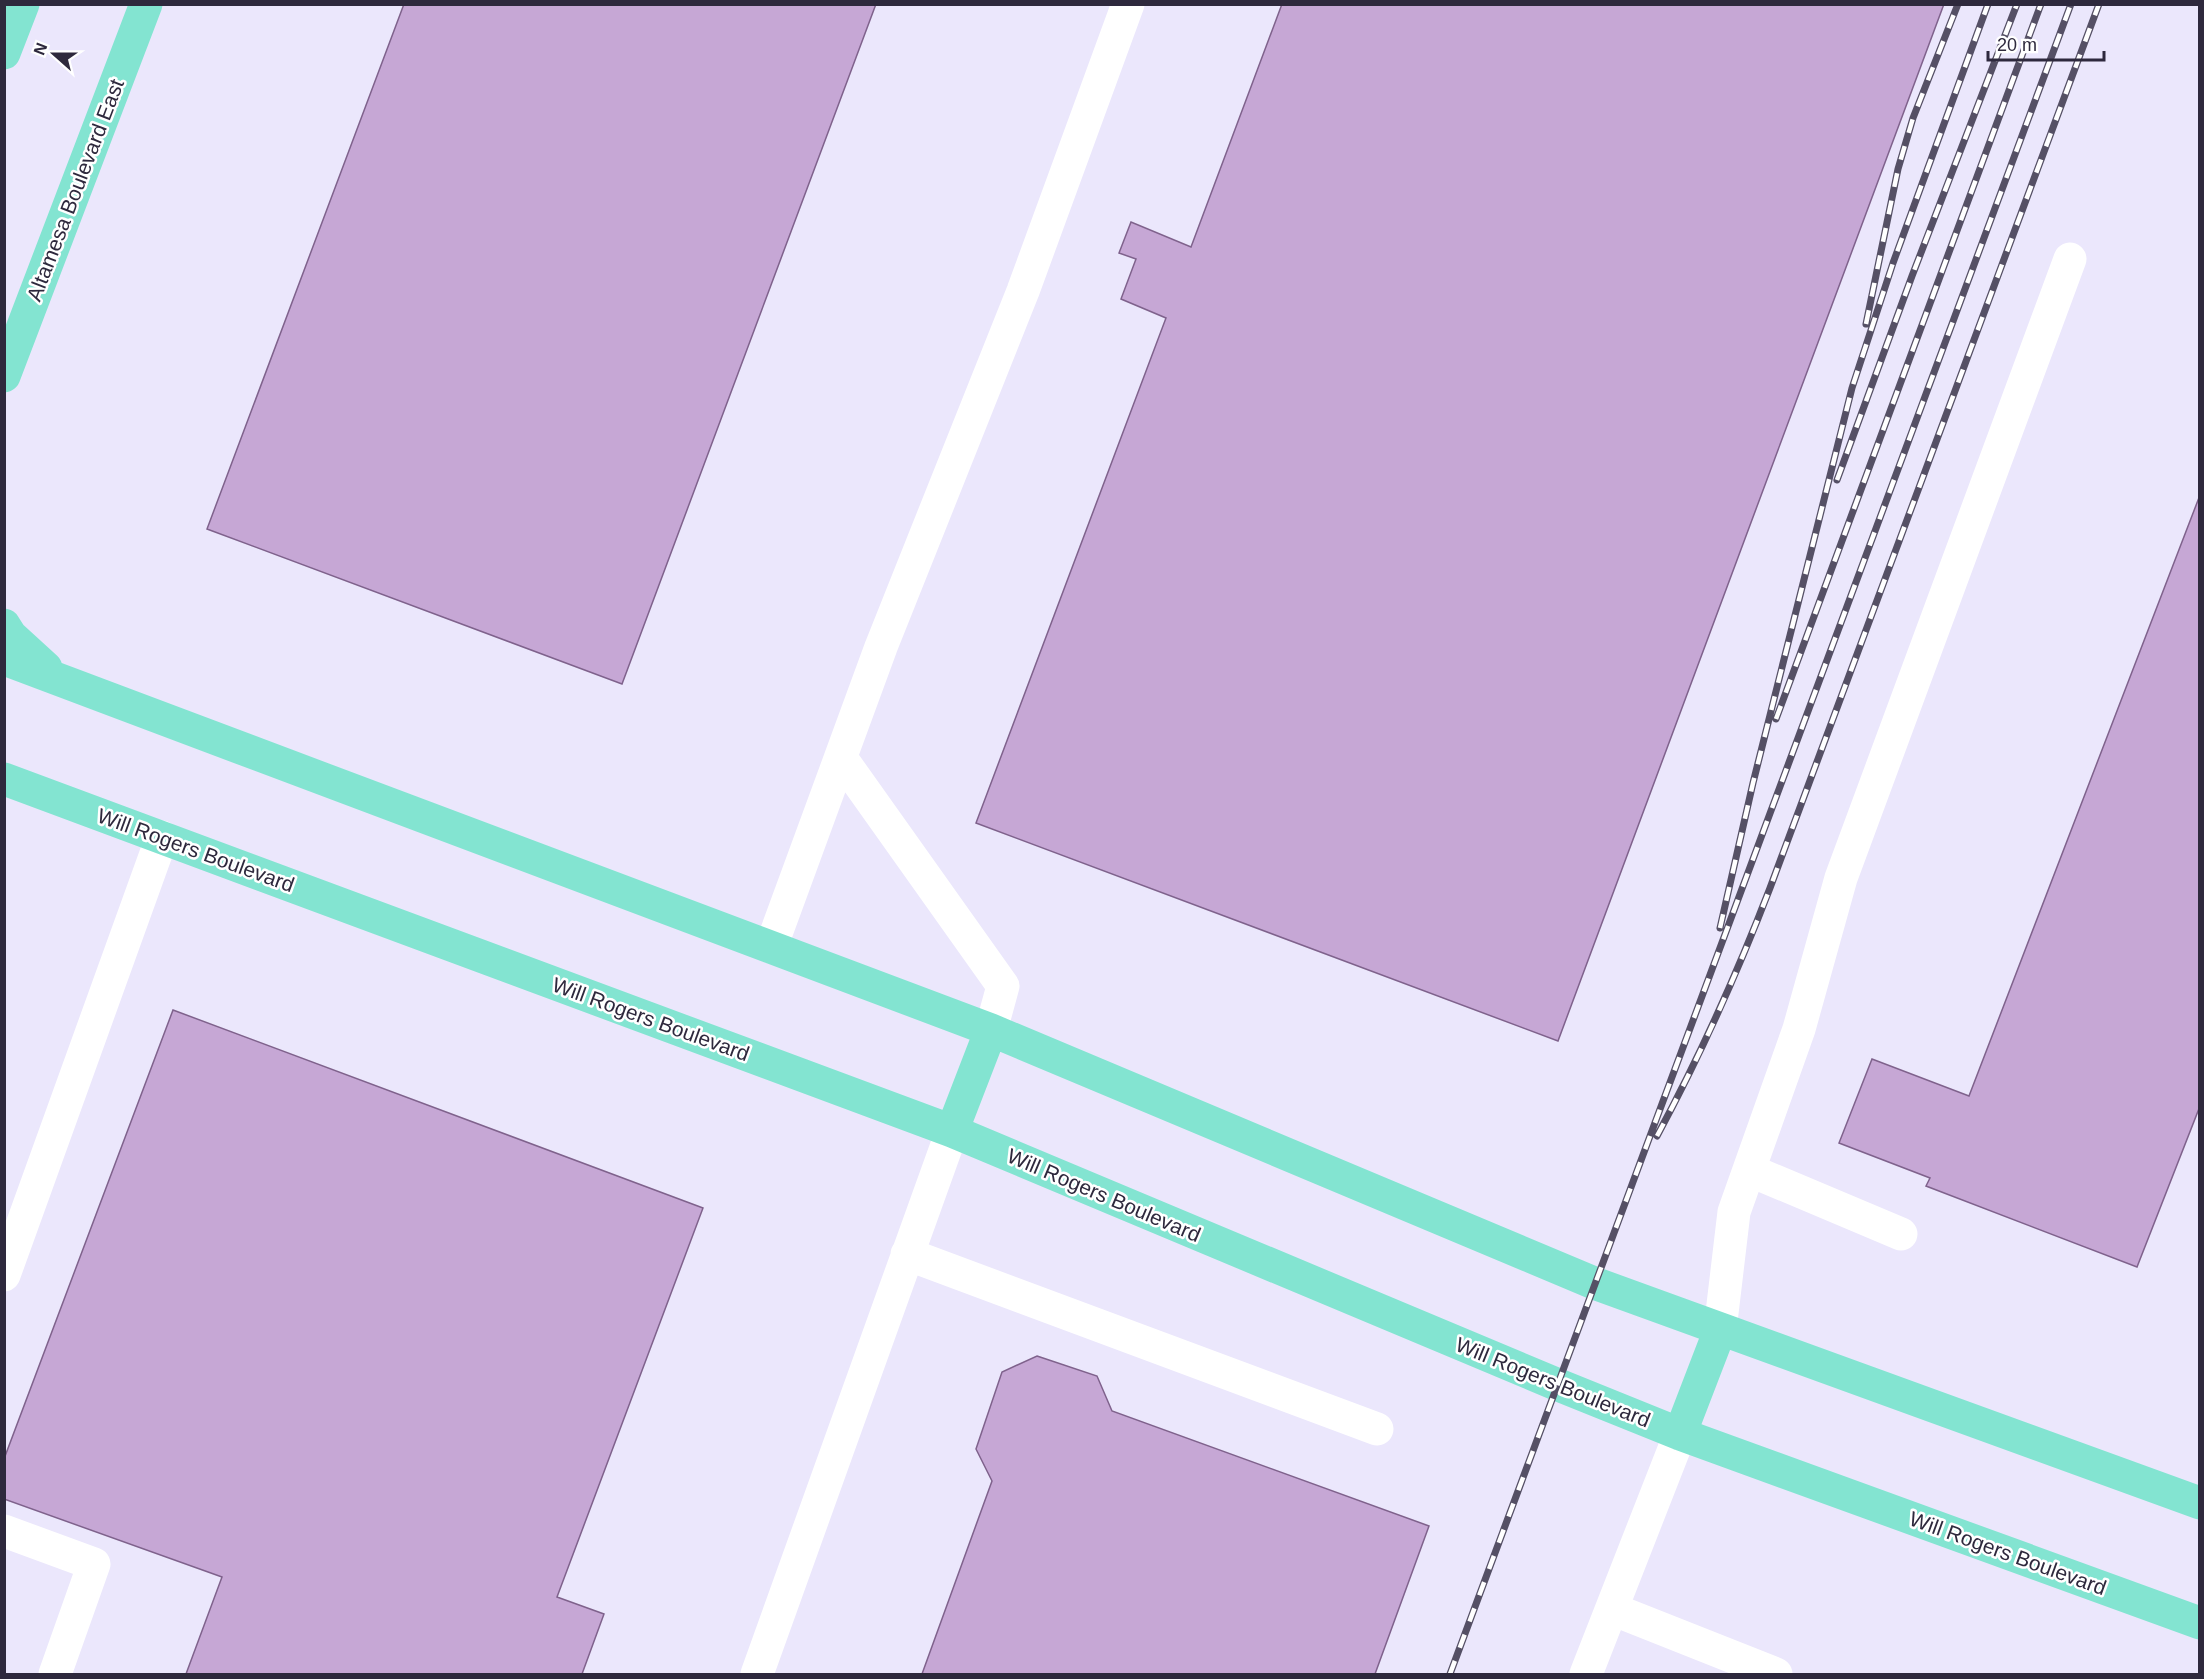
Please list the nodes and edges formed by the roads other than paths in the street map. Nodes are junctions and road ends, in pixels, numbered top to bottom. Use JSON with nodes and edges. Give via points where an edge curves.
{"nodes":[{"id":1,"x":23,"y":4,"type":"edge"},
{"id":2,"x":146,"y":4,"type":"edge"},
{"id":3,"x":1128,"y":4,"type":"edge"},
{"id":4,"x":4,"y":53,"type":"edge"},
{"id":5,"x":2070,"y":259,"type":"dead end"},
{"id":6,"x":4,"y":376,"type":"edge"},
{"id":7,"x":4,"y":625,"type":"edge"},
{"id":8,"x":4,"y":659,"type":"edge"},
{"id":9,"x":61,"y":681,"type":"junction"},
{"id":10,"x":841,"y":758,"type":"junction"},
{"id":11,"x":12,"y":786,"type":"edge"},
{"id":12,"x":162,"y":837,"type":"junction"},
{"id":13,"x":771,"y":947,"type":"junction"},
{"id":14,"x":991,"y":1030,"type":"junction"},
{"id":15,"x":952,"y":1131,"type":"junction"},
{"id":16,"x":1749,"y":1170,"type":"junction"},
{"id":17,"x":1901,"y":1234,"type":"dead end"},
{"id":18,"x":907,"y":1254,"type":"junction"},
{"id":19,"x":4,"y":1275,"type":"edge"},
{"id":20,"x":1720,"y":1330,"type":"junction"},
{"id":21,"x":1377,"y":1429,"type":"dead end"},
{"id":22,"x":1680,"y":1434,"type":"junction"},
{"id":23,"x":2197,"y":1495,"type":"edge"},
{"id":24,"x":4,"y":1531,"type":"edge"},
{"id":25,"x":1612,"y":1609,"type":"junction"},
{"id":26,"x":2199,"y":1623,"type":"edge"},
{"id":27,"x":55,"y":1674,"type":"edge"},
{"id":28,"x":757,"y":1674,"type":"edge"},
{"id":29,"x":1586,"y":1674,"type":"edge"},
{"id":30,"x":1776,"y":1674,"type":"edge"}],
"edges":[{"from":1,"to":4,"type":"main road"},
{"from":2,"to":6,"type":"main road","name":"Altamesa Boulevard East"},
{"from":3,"to":10,"type":"lane","via":[[1023,291],[881,647]]},
{"from":5,"to":16,"type":"lane","via":[[1841,878],[1798,1029]]},
{"from":7,"to":9,"type":"main road"},
{"from":8,"to":9,"type":"main road"},
{"from":9,"to":13,"type":"main road"},
{"from":10,"to":13,"type":"lane"},
{"from":10,"to":14,"type":"lane","via":[[1003,986]]},
{"from":11,"to":12,"type":"main road","name":"Will Rogers Boulevard"},
{"from":12,"to":15,"type":"main road","name":"Will Rogers Boulevard"},
{"from":12,"to":19,"type":"lane"},
{"from":13,"to":14,"type":"main road"},
{"from":14,"to":15,"type":"main road"},
{"from":14,"to":20,"type":"main road","via":[[1594,1283]]},
{"from":15,"to":18,"type":"lane"},
{"from":15,"to":22,"type":"main road","name":"Will Rogers Boulevard"},
{"from":16,"to":17,"type":"lane"},
{"from":16,"to":20,"type":"lane","via":[[1734,1212]]},
{"from":18,"to":21,"type":"lane"},
{"from":18,"to":28,"type":"lane"},
{"from":20,"to":22,"type":"main road"},
{"from":20,"to":23,"type":"main road"},
{"from":22,"to":25,"type":"lane"},
{"from":22,"to":26,"type":"main road","name":"Will Rogers Boulevard"},
{"from":24,"to":27,"type":"lane","via":[[94,1564]]},
{"from":25,"to":29,"type":"lane"},
{"from":25,"to":30,"type":"lane"}]}
